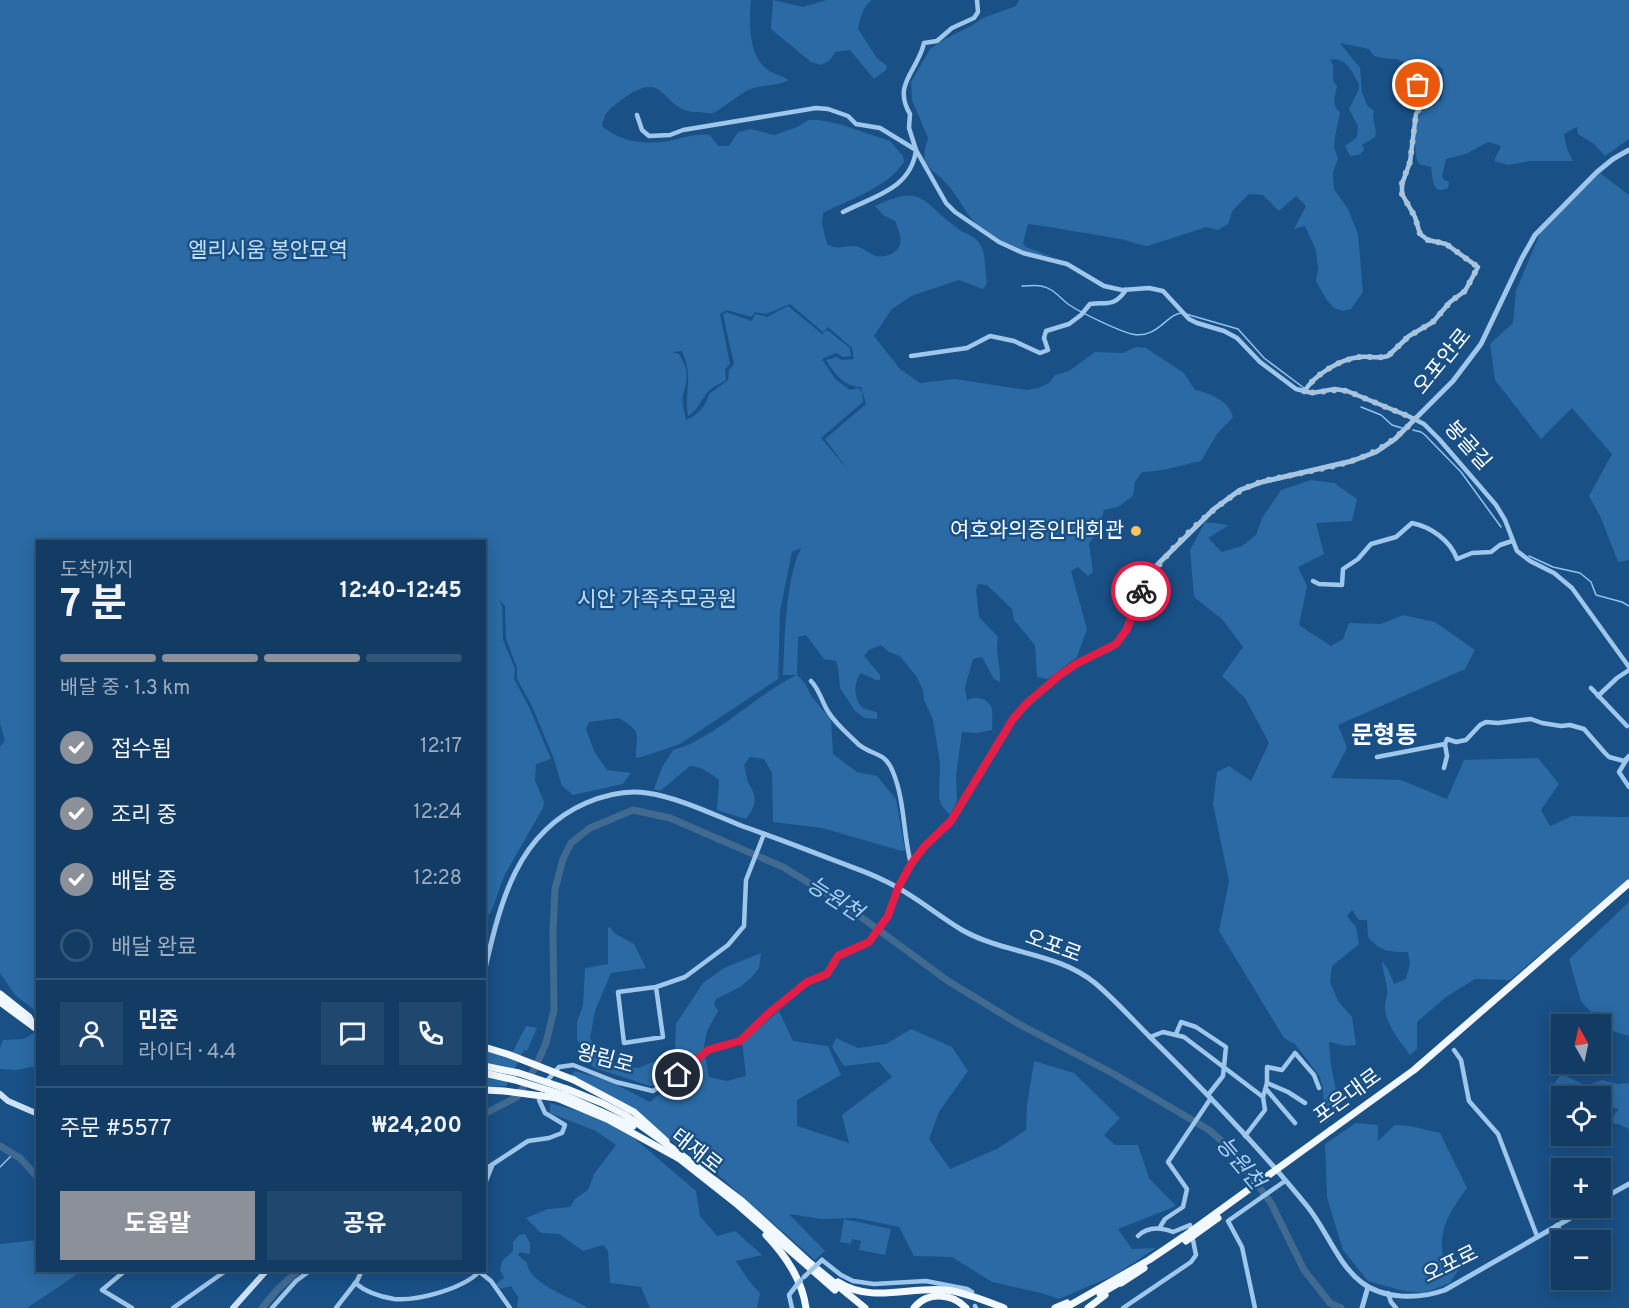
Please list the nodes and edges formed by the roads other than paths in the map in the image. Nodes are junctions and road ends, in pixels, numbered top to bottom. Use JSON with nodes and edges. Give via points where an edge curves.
{"nodes":[{"id":1,"x":977,"y":0,"type":"edge"},
{"id":2,"x":1407,"y":72,"type":"dead end"},
{"id":3,"x":636,"y":115,"type":"dead end"},
{"id":4,"x":916,"y":150,"type":"junction"},
{"id":5,"x":1629,"y":150,"type":"edge"},
{"id":6,"x":843,"y":212,"type":"dead end"},
{"id":7,"x":1126,"y":290,"type":"junction"},
{"id":8,"x":911,"y":356,"type":"dead end"},
{"id":9,"x":1304,"y":392,"type":"junction"},
{"id":10,"x":1415,"y":419,"type":"junction"},
{"id":11,"x":1512,"y":541,"type":"junction"},
{"id":12,"x":1313,"y":581,"type":"dead end"},
{"id":13,"x":1629,"y":669,"type":"edge"},
{"id":14,"x":811,"y":681,"type":"dead end"},
{"id":15,"x":1591,"y":688,"type":"dead end"},
{"id":16,"x":1598,"y":696,"type":"junction"},
{"id":17,"x":1627,"y":726,"type":"dead end"},
{"id":18,"x":1445,"y":744,"type":"junction"},
{"id":19,"x":1377,"y":757,"type":"dead end"},
{"id":20,"x":1628,"y":758,"type":"edge"},
{"id":21,"x":1444,"y":768,"type":"dead end"},
{"id":22,"x":1629,"y":787,"type":"edge"},
{"id":23,"x":764,"y":834,"type":"junction"},
{"id":24,"x":911,"y":864,"type":"junction"},
{"id":25,"x":1629,"y":883,"type":"edge"},
{"id":26,"x":898,"y":888,"type":"junction"},
{"id":27,"x":1629,"y":889,"type":"edge"},
{"id":28,"x":486,"y":964,"type":"edge"},
{"id":29,"x":656,"y":987,"type":"junction"},
{"id":30,"x":0,"y":994,"type":"edge"},
{"id":31,"x":0,"y":1004,"type":"edge"},
{"id":32,"x":36,"y":1029,"type":"edge"},
{"id":33,"x":1176,"y":1034,"type":"junction"},
{"id":34,"x":1150,"y":1037,"type":"junction"},
{"id":35,"x":486,"y":1048,"type":"edge"},
{"id":36,"x":1454,"y":1050,"type":"dead end"},
{"id":37,"x":486,"y":1066,"type":"edge"},
{"id":38,"x":1225,"y":1068,"type":"junction"},
{"id":39,"x":486,"y":1074,"type":"edge"},
{"id":40,"x":1266,"y":1086,"type":"junction"},
{"id":41,"x":1319,"y":1088,"type":"dead end"},
{"id":42,"x":486,"y":1090,"type":"edge"},
{"id":43,"x":0,"y":1094,"type":"edge"},
{"id":44,"x":563,"y":1094,"type":"junction"},
{"id":45,"x":1263,"y":1096,"type":"junction"},
{"id":46,"x":1209,"y":1097,"type":"junction"},
{"id":47,"x":1305,"y":1103,"type":"dead end"},
{"id":48,"x":36,"y":1113,"type":"edge"},
{"id":49,"x":1295,"y":1123,"type":"dead end"},
{"id":50,"x":1332,"y":1131,"type":"junction"},
{"id":51,"x":1245,"y":1136,"type":"junction"},
{"id":52,"x":679,"y":1155,"type":"junction"},
{"id":53,"x":494,"y":1163,"type":"junction"},
{"id":54,"x":486,"y":1169,"type":"edge"},
{"id":55,"x":1285,"y":1180,"type":"junction"},
{"id":56,"x":486,"y":1181,"type":"edge"},
{"id":57,"x":1629,"y":1184,"type":"edge"},
{"id":58,"x":1611,"y":1194,"type":"edge"},
{"id":59,"x":738,"y":1205,"type":"junction"},
{"id":60,"x":1570,"y":1218,"type":"edge"},
{"id":61,"x":1557,"y":1225,"type":"junction"},
{"id":62,"x":1160,"y":1227,"type":"junction"},
{"id":63,"x":1560,"y":1230,"type":"edge"},
{"id":64,"x":1138,"y":1236,"type":"dead end"},
{"id":65,"x":1537,"y":1236,"type":"junction"},
{"id":66,"x":1184,"y":1239,"type":"junction"},
{"id":67,"x":810,"y":1263,"type":"junction"},
{"id":68,"x":1144,"y":1268,"type":"junction"},
{"id":69,"x":124,"y":1272,"type":"edge"},
{"id":70,"x":224,"y":1272,"type":"edge"},
{"id":71,"x":265,"y":1272,"type":"edge"},
{"id":72,"x":307,"y":1272,"type":"edge"},
{"id":73,"x":361,"y":1272,"type":"edge"},
{"id":74,"x":477,"y":1272,"type":"edge"},
{"id":75,"x":479,"y":1272,"type":"edge"},
{"id":76,"x":355,"y":1283,"type":"junction"},
{"id":77,"x":1368,"y":1287,"type":"junction"},
{"id":78,"x":1098,"y":1290,"type":"junction"},
{"id":79,"x":972,"y":1292,"type":"dead end"},
{"id":80,"x":1388,"y":1293,"type":"junction"},
{"id":81,"x":132,"y":1308,"type":"edge"},
{"id":82,"x":173,"y":1308,"type":"edge"},
{"id":83,"x":233,"y":1308,"type":"edge"},
{"id":84,"x":272,"y":1308,"type":"edge"},
{"id":85,"x":336,"y":1308,"type":"edge"},
{"id":86,"x":510,"y":1308,"type":"edge"},
{"id":87,"x":792,"y":1308,"type":"edge"},
{"id":88,"x":806,"y":1308,"type":"edge"},
{"id":89,"x":858,"y":1308,"type":"edge"},
{"id":90,"x":865,"y":1308,"type":"edge"},
{"id":91,"x":914,"y":1308,"type":"edge"},
{"id":92,"x":966,"y":1308,"type":"edge"},
{"id":93,"x":1004,"y":1308,"type":"edge"},
{"id":94,"x":1055,"y":1308,"type":"edge"},
{"id":95,"x":1065,"y":1308,"type":"edge"},
{"id":96,"x":1074,"y":1308,"type":"edge"},
{"id":97,"x":1088,"y":1308,"type":"edge"},
{"id":98,"x":1123,"y":1308,"type":"edge"},
{"id":99,"x":1255,"y":1308,"type":"edge"},
{"id":100,"x":1362,"y":1308,"type":"edge"},
{"id":101,"x":1396,"y":1308,"type":"edge"}],
"edges":[{"from":1,"to":4,"type":"street","via":[[974,18],[952,28],[937,41],[924,44],[906,78],[904,106],[910,114],[909,128]]},
{"from":2,"to":9,"type":"street","via":[[1418,85],[1424,102],[1416,114],[1402,194],[1420,234],[1446,244],[1478,267],[1465,291],[1433,322],[1409,336],[1388,356],[1345,360],[1316,377]]},
{"from":3,"to":4,"type":"street","via":[[649,136],[766,115],[828,109],[848,116],[856,124],[880,128]]},
{"from":4,"to":6,"type":"street","via":[[911,170],[898,184]]},
{"from":4,"to":7,"type":"street","via":[[946,202],[987,234],[1023,253],[1067,264],[1104,286]]},
{"from":5,"to":10,"type":"street","name":"오포안로","via":[[1597,172],[1534,236],[1481,344],[1454,381]]},
{"from":7,"to":8,"type":"street","via":[[1110,304],[1090,304],[1069,324],[1046,331],[1048,350],[1040,353],[1014,340],[990,336],[967,348]]},
{"from":7,"to":9,"type":"street","via":[[1158,289],[1197,323],[1234,336],[1278,376]]},
{"from":9,"to":10,"type":"street","name":"봉골길","via":[[1347,391]]},
{"from":10,"to":11,"type":"street","name":"봉골길","via":[[1434,434],[1490,497],[1505,520]]},
{"from":10,"to":24,"type":"street","name":"오포안로","via":[[1376,452],[1339,465],[1252,485],[1222,502],[1152,573],[1138,597],[1127,629],[1116,644],[1068,669],[1020,711],[951,821]]},
{"from":11,"to":12,"type":"street","via":[[1491,552],[1457,559],[1444,540],[1424,525],[1412,523],[1396,537],[1371,544],[1343,569],[1342,585],[1319,585]]},
{"from":11,"to":13,"type":"street","name":"봉골길","via":[[1522,556],[1560,577],[1578,594]]},
{"from":13,"to":16,"type":"street"},
{"from":14,"to":24,"type":"street","via":[[840,726],[860,746],[886,758],[894,773]]},
{"from":15,"to":16,"type":"street"},
{"from":16,"to":17,"type":"street"},
{"from":18,"to":19,"type":"street"},
{"from":18,"to":20,"type":"street","via":[[1447,740],[1466,740],[1483,722],[1528,718],[1584,729],[1609,757]]},
{"from":18,"to":21,"type":"street"},
{"from":20,"to":22,"type":"street","via":[[1619,772]]},
{"from":23,"to":26,"type":"street","name":"오포로"},
{"from":23,"to":28,"type":"street","name":"오포로","via":[[646,793],[611,795],[578,807],[548,827],[516,870],[498,913]]},
{"from":23,"to":29,"type":"street","via":[[746,880],[744,926],[728,945],[685,977]]},
{"from":24,"to":26,"type":"street","name":"오포안로"},
{"from":25,"to":50,"type":"highway","name":"포은대로","via":[[1414,1070]]},
{"from":26,"to":34,"type":"street","name":"오포로","via":[[975,937],[1079,973]]},
{"from":26,"to":53,"type":"street","name":"왕림로","via":[[888,916],[869,942],[838,956],[827,974],[807,982],[740,1041],[708,1050],[652,1091],[573,1065],[559,1067],[544,1084],[539,1100],[545,1113],[565,1125],[562,1133],[528,1141]]},
{"from":27,"to":50,"type":"highway","name":"포은대로","via":[[1425,1065]]},
{"from":29,"to":29,"type":"street","via":[[618,992],[624,1043],[663,1037]]},
{"from":30,"to":32,"type":"highway","via":[[29,1017]]},
{"from":31,"to":32,"type":"highway"},
{"from":33,"to":34,"type":"street","via":[[1163,1032]]},
{"from":33,"to":38,"type":"street"},
{"from":33,"to":38,"type":"street","via":[[1181,1023],[1188,1024],[1226,1047]]},
{"from":34,"to":46,"type":"street","name":"오포로"},
{"from":35,"to":52,"type":"highway","bridge":true,"via":[[574,1080],[634,1112]]},
{"from":36,"to":65,"type":"street","via":[[1461,1060],[1469,1101],[1498,1134]]},
{"from":37,"to":44,"type":"highway","bridge":true,"via":[[519,1073]]},
{"from":38,"to":45,"type":"street"},
{"from":38,"to":46,"type":"street"},
{"from":39,"to":44,"type":"highway","name":"태재로","bridge":true},
{"from":40,"to":41,"type":"street","via":[[1267,1067],[1282,1070],[1296,1053]]},
{"from":40,"to":45,"type":"street"},
{"from":40,"to":47,"type":"street","via":[[1288,1092]]},
{"from":40,"to":49,"type":"street"},
{"from":42,"to":44,"type":"highway","bridge":true},
{"from":43,"to":48,"type":"main road"},
{"from":44,"to":52,"type":"highway"},
{"from":44,"to":52,"type":"highway","name":"태재로","via":[[627,1116]]},
{"from":45,"to":51,"type":"street","via":[[1265,1110]]},
{"from":46,"to":51,"type":"street","name":"오포로"},
{"from":46,"to":62,"type":"street","via":[[1168,1162],[1187,1189],[1183,1207]]},
{"from":50,"to":66,"type":"highway","bridge":true},
{"from":51,"to":55,"type":"street","name":"오포로"},
{"from":52,"to":59,"type":"highway","name":"태재로"},
{"from":52,"to":67,"type":"highway","name":"태재로","via":[[742,1201]]},
{"from":53,"to":54,"type":"street","name":"왕림로"},
{"from":53,"to":56,"type":"street"},
{"from":55,"to":77,"type":"street","name":"오포로","via":[[1354,1274]]},
{"from":55,"to":99,"type":"street","via":[[1228,1221],[1242,1247]]},
{"from":57,"to":58,"type":"street"},
{"from":59,"to":88,"type":"highway","via":[[785,1257],[798,1280]]},
{"from":59,"to":89,"type":"highway","name":"태재로"},
{"from":60,"to":61,"type":"street","name":"오포로"},
{"from":61,"to":63,"type":"street"},
{"from":61,"to":65,"type":"street","name":"오포로"},
{"from":62,"to":64,"type":"street"},
{"from":62,"to":98,"type":"street","via":[[1173,1232],[1190,1225],[1196,1255]]},
{"from":65,"to":80,"type":"street","name":"오포로","via":[[1445,1290],[1415,1297]]},
{"from":66,"to":68,"type":"highway"},
{"from":66,"to":78,"type":"highway"},
{"from":67,"to":90,"type":"highway"},
{"from":67,"to":93,"type":"highway","via":[[841,1284],[868,1293],[945,1290]]},
{"from":68,"to":96,"type":"highway"},
{"from":68,"to":97,"type":"highway"},
{"from":69,"to":81,"type":"street","via":[[102,1290]]},
{"from":70,"to":82,"type":"street"},
{"from":71,"to":83,"type":"main road"},
{"from":72,"to":84,"type":"street"},
{"from":73,"to":76,"type":"street"},
{"from":74,"to":76,"type":"street","via":[[452,1288],[412,1298],[380,1296]]},
{"from":75,"to":86,"type":"street","via":[[491,1281]]},
{"from":76,"to":85,"type":"street"},
{"from":77,"to":80,"type":"street","name":"오포로"},
{"from":77,"to":100,"type":"street"},
{"from":78,"to":94,"type":"highway"},
{"from":78,"to":95,"type":"highway"},
{"from":79,"to":87,"type":"street","bridge":true,"via":[[926,1281],[853,1281],[822,1260],[789,1295]]},
{"from":80,"to":101,"type":"street"},
{"from":91,"to":92,"type":"highway","via":[[922,1300],[936,1296],[952,1298]]}]}
